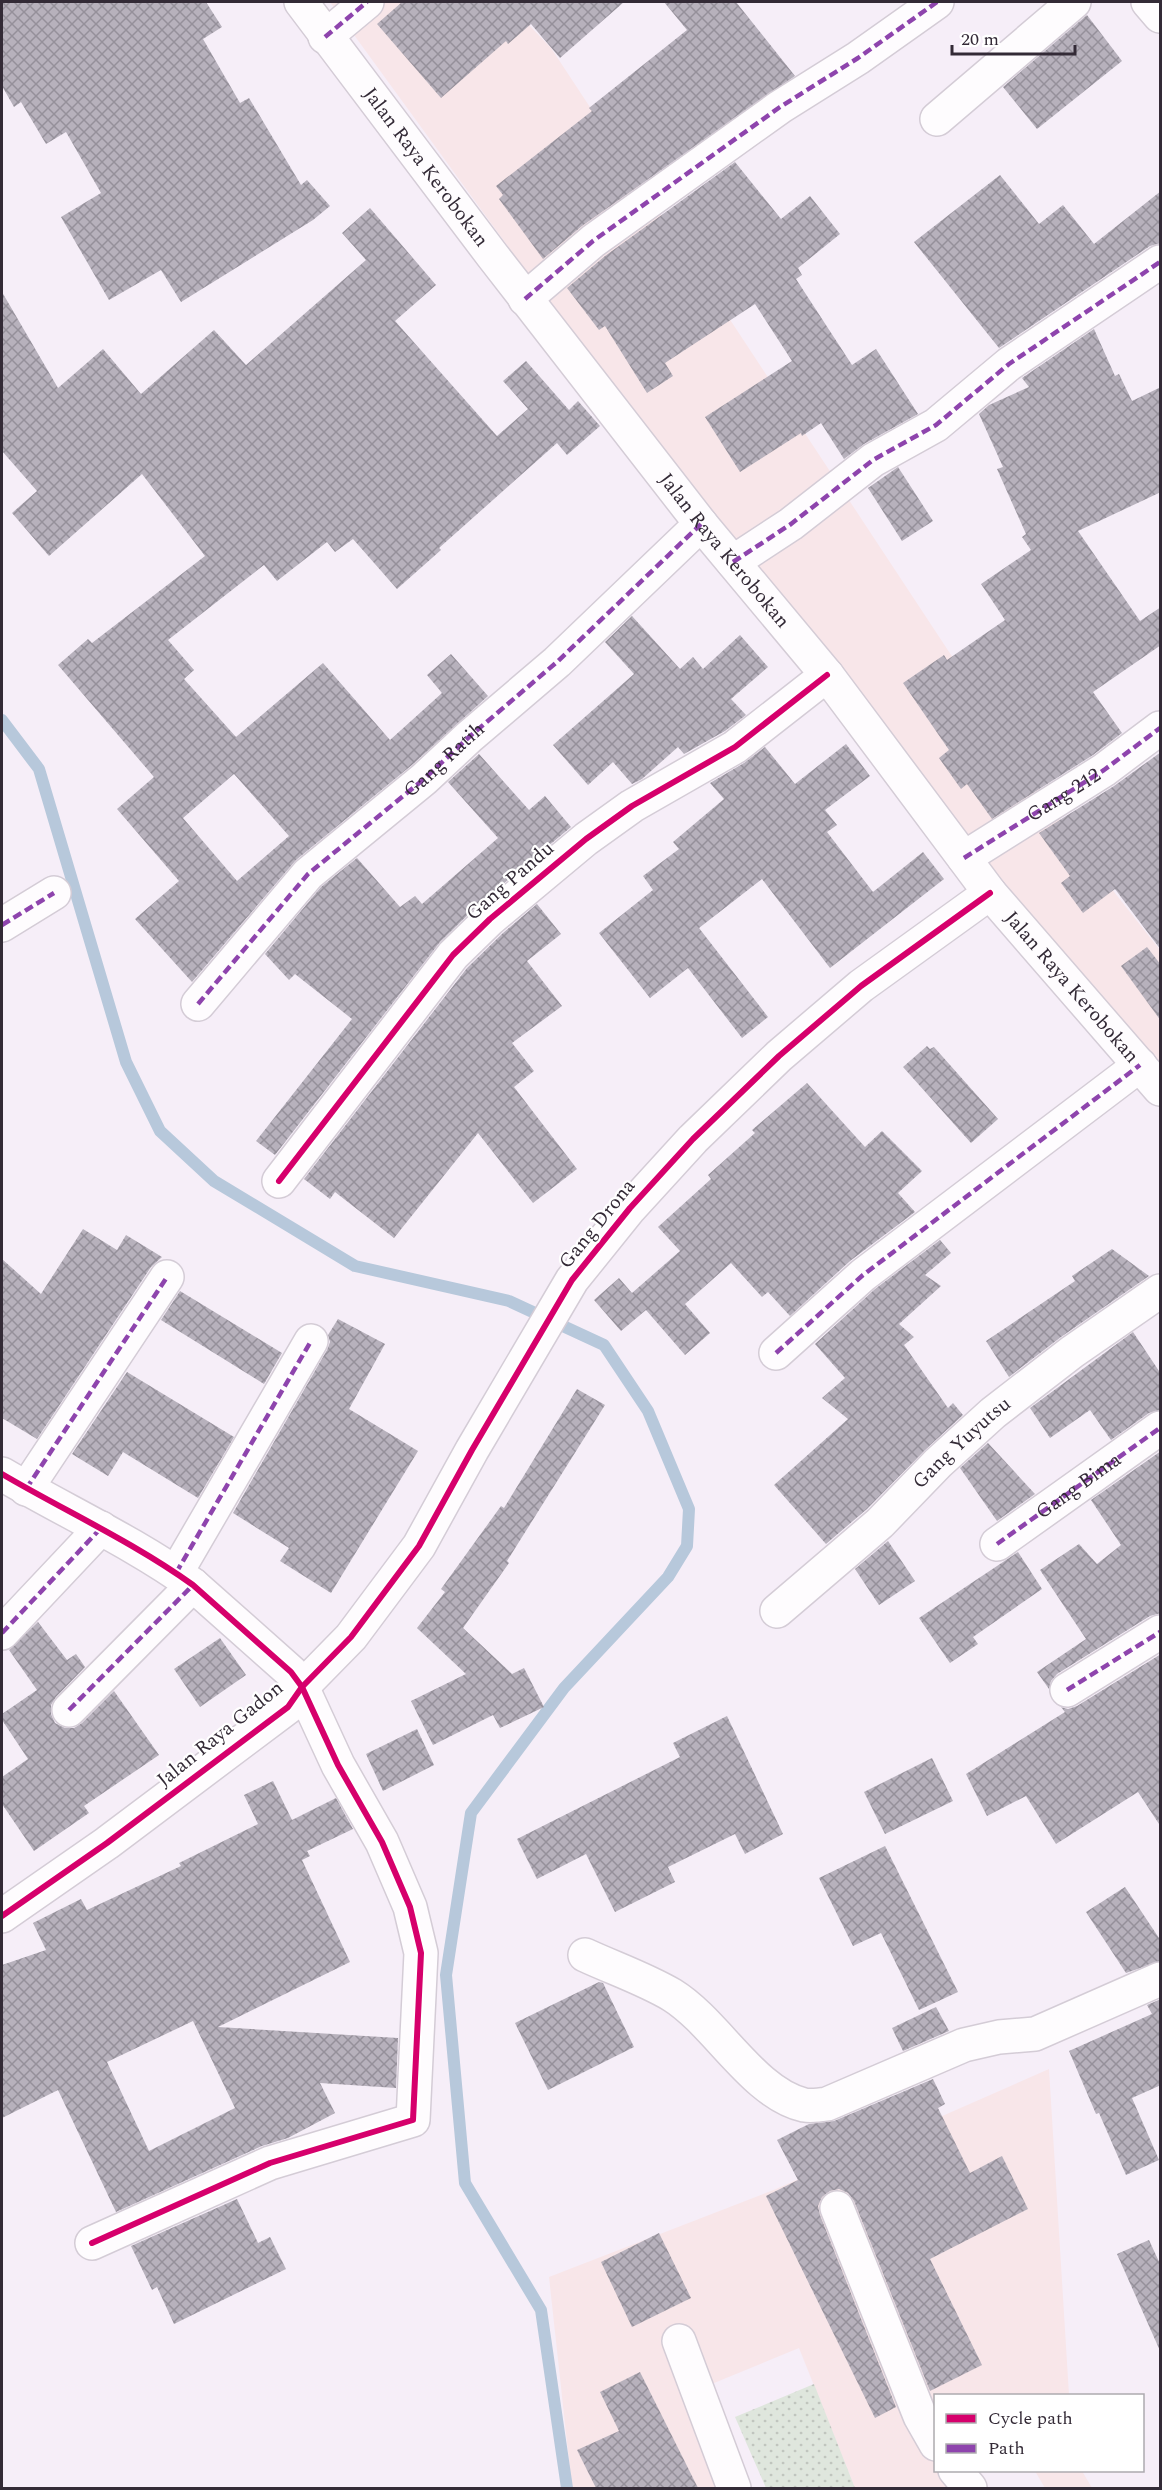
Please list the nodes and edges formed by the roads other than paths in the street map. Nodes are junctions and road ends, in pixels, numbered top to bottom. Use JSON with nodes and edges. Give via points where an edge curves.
{"nodes":[{"id":1,"x":300,"y":2,"type":"edge"},
{"id":2,"x":367,"y":2,"type":"edge"},
{"id":3,"x":937,"y":2,"type":"edge"},
{"id":4,"x":1074,"y":2,"type":"edge"},
{"id":5,"x":1149,"y":2,"type":"edge"},
{"id":6,"x":1161,"y":16,"type":"edge"},
{"id":7,"x":326,"y":37,"type":"junction"},
{"id":8,"x":936,"y":119,"type":"dead end"},
{"id":9,"x":1161,"y":262,"type":"edge"},
{"id":10,"x":525,"y":298,"type":"junction"},
{"id":11,"x":701,"y":524,"type":"junction"},
{"id":12,"x":733,"y":562,"type":"junction"},
{"id":13,"x":826,"y":675,"type":"junction"},
{"id":14,"x":1161,"y":728,"type":"edge"},
{"id":15,"x":964,"y":858,"type":"junction"},
{"id":16,"x":54,"y":893,"type":"dead end"},
{"id":17,"x":990,"y":893,"type":"junction"},
{"id":18,"x":2,"y":925,"type":"edge"},
{"id":19,"x":198,"y":1004,"type":"dead end"},
{"id":20,"x":1140,"y":1065,"type":"junction"},
{"id":21,"x":1161,"y":1089,"type":"edge"},
{"id":22,"x":279,"y":1181,"type":"dead end"},
{"id":23,"x":168,"y":1277,"type":"dead end"},
{"id":24,"x":1161,"y":1291,"type":"edge"},
{"id":25,"x":311,"y":1341,"type":"dead end"},
{"id":26,"x":776,"y":1353,"type":"dead end"},
{"id":27,"x":1161,"y":1428,"type":"edge"},
{"id":28,"x":14,"y":1481,"type":"edge"},
{"id":29,"x":101,"y":1528,"type":"junction"},
{"id":30,"x":997,"y":1544,"type":"dead end"},
{"id":31,"x":184,"y":1579,"type":"junction"},
{"id":32,"x":777,"y":1611,"type":"dead end"},
{"id":33,"x":1161,"y":1632,"type":"edge"},
{"id":34,"x":2,"y":1633,"type":"edge"},
{"id":35,"x":302,"y":1687,"type":"junction"},
{"id":36,"x":1067,"y":1689,"type":"dead end"},
{"id":37,"x":69,"y":1710,"type":"dead end"},
{"id":38,"x":2,"y":1916,"type":"edge"},
{"id":39,"x":585,"y":1955,"type":"dead end"},
{"id":40,"x":1161,"y":1979,"type":"edge"},
{"id":41,"x":837,"y":2208,"type":"dead end"},
{"id":42,"x":92,"y":2243,"type":"dead end"},
{"id":43,"x":679,"y":2341,"type":"dead end"},
{"id":44,"x":934,"y":2440,"type":"edge"},
{"id":45,"x":957,"y":2472,"type":"edge"},
{"id":46,"x":734,"y":2488,"type":"edge"},
{"id":47,"x":970,"y":2488,"type":"edge"}],
"edges":[{"from":1,"to":7,"type":"street","name":"Jalan Raya Kerobokan"},
{"from":2,"to":7,"type":"street"},
{"from":3,"to":10,"type":"street","via":[[780,107],[593,242]]},
{"from":4,"to":8,"type":"street"},
{"from":5,"to":6,"type":"street"},
{"from":7,"to":10,"type":"street","name":"Jalan Raya Kerobokan"},
{"from":9,"to":12,"type":"street","via":[[1009,364],[936,425],[873,460],[791,524]]},
{"from":10,"to":11,"type":"street","name":"Jalan Raya Kerobokan"},
{"from":11,"to":12,"type":"street","name":"Jalan Raya Kerobokan"},
{"from":11,"to":19,"type":"street","name":"Gang Ratih","via":[[557,663],[308,874]]},
{"from":12,"to":13,"type":"street","name":"Jalan Raya Kerobokan"},
{"from":13,"to":15,"type":"street","name":"Jalan Raya Kerobokan"},
{"from":13,"to":22,"type":"street","name":"Gang Pandu","via":[[735,747],[632,806],[586,839],[490,919],[453,955]]},
{"from":14,"to":15,"type":"street","name":"Gang 212","via":[[1104,770]]},
{"from":15,"to":17,"type":"street","name":"Jalan Raya Kerobokan"},
{"from":16,"to":18,"type":"street"},
{"from":17,"to":20,"type":"street","name":"Jalan Raya Kerobokan"},
{"from":17,"to":35,"type":"street","name":"Gang Drona","via":[[861,986],[779,1056],[693,1139],[630,1208],[572,1280],[418,1546],[351,1637]]},
{"from":20,"to":21,"type":"street","name":"Jalan Raya Kerobokan"},
{"from":20,"to":26,"type":"street","via":[[863,1275]]},
{"from":23,"to":28,"type":"street"},
{"from":24,"to":32,"type":"street","name":"Gang Yuyutsu","via":[[993,1413],[880,1523]]},
{"from":25,"to":31,"type":"street"},
{"from":27,"to":30,"type":"street","name":"Gang Bima"},
{"from":28,"to":29,"type":"street","name":"Jalan Raya Gadon"},
{"from":29,"to":31,"type":"street","name":"Jalan Raya Gadon"},
{"from":29,"to":34,"type":"street"},
{"from":31,"to":35,"type":"street","name":"Jalan Raya Gadon","via":[[276,1659]]},
{"from":31,"to":37,"type":"street"},
{"from":33,"to":36,"type":"street"},
{"from":35,"to":38,"type":"street","name":"Jalan Raya Gadon","via":[[279,1713],[107,1843]]},
{"from":35,"to":42,"type":"street","via":[[338,1765],[382,1842],[410,1907],[421,1953],[413,2120],[270,2163]]},
{"from":39,"to":40,"type":"street","via":[[671,1995],[697,2014],[761,2082],[805,2105],[827,2104],[964,2046],[999,2037],[1035,2034]]},
{"from":41,"to":44,"type":"street","via":[[920,2416]]},
{"from":43,"to":46,"type":"street"},
{"from":45,"to":47,"type":"street"}]}
